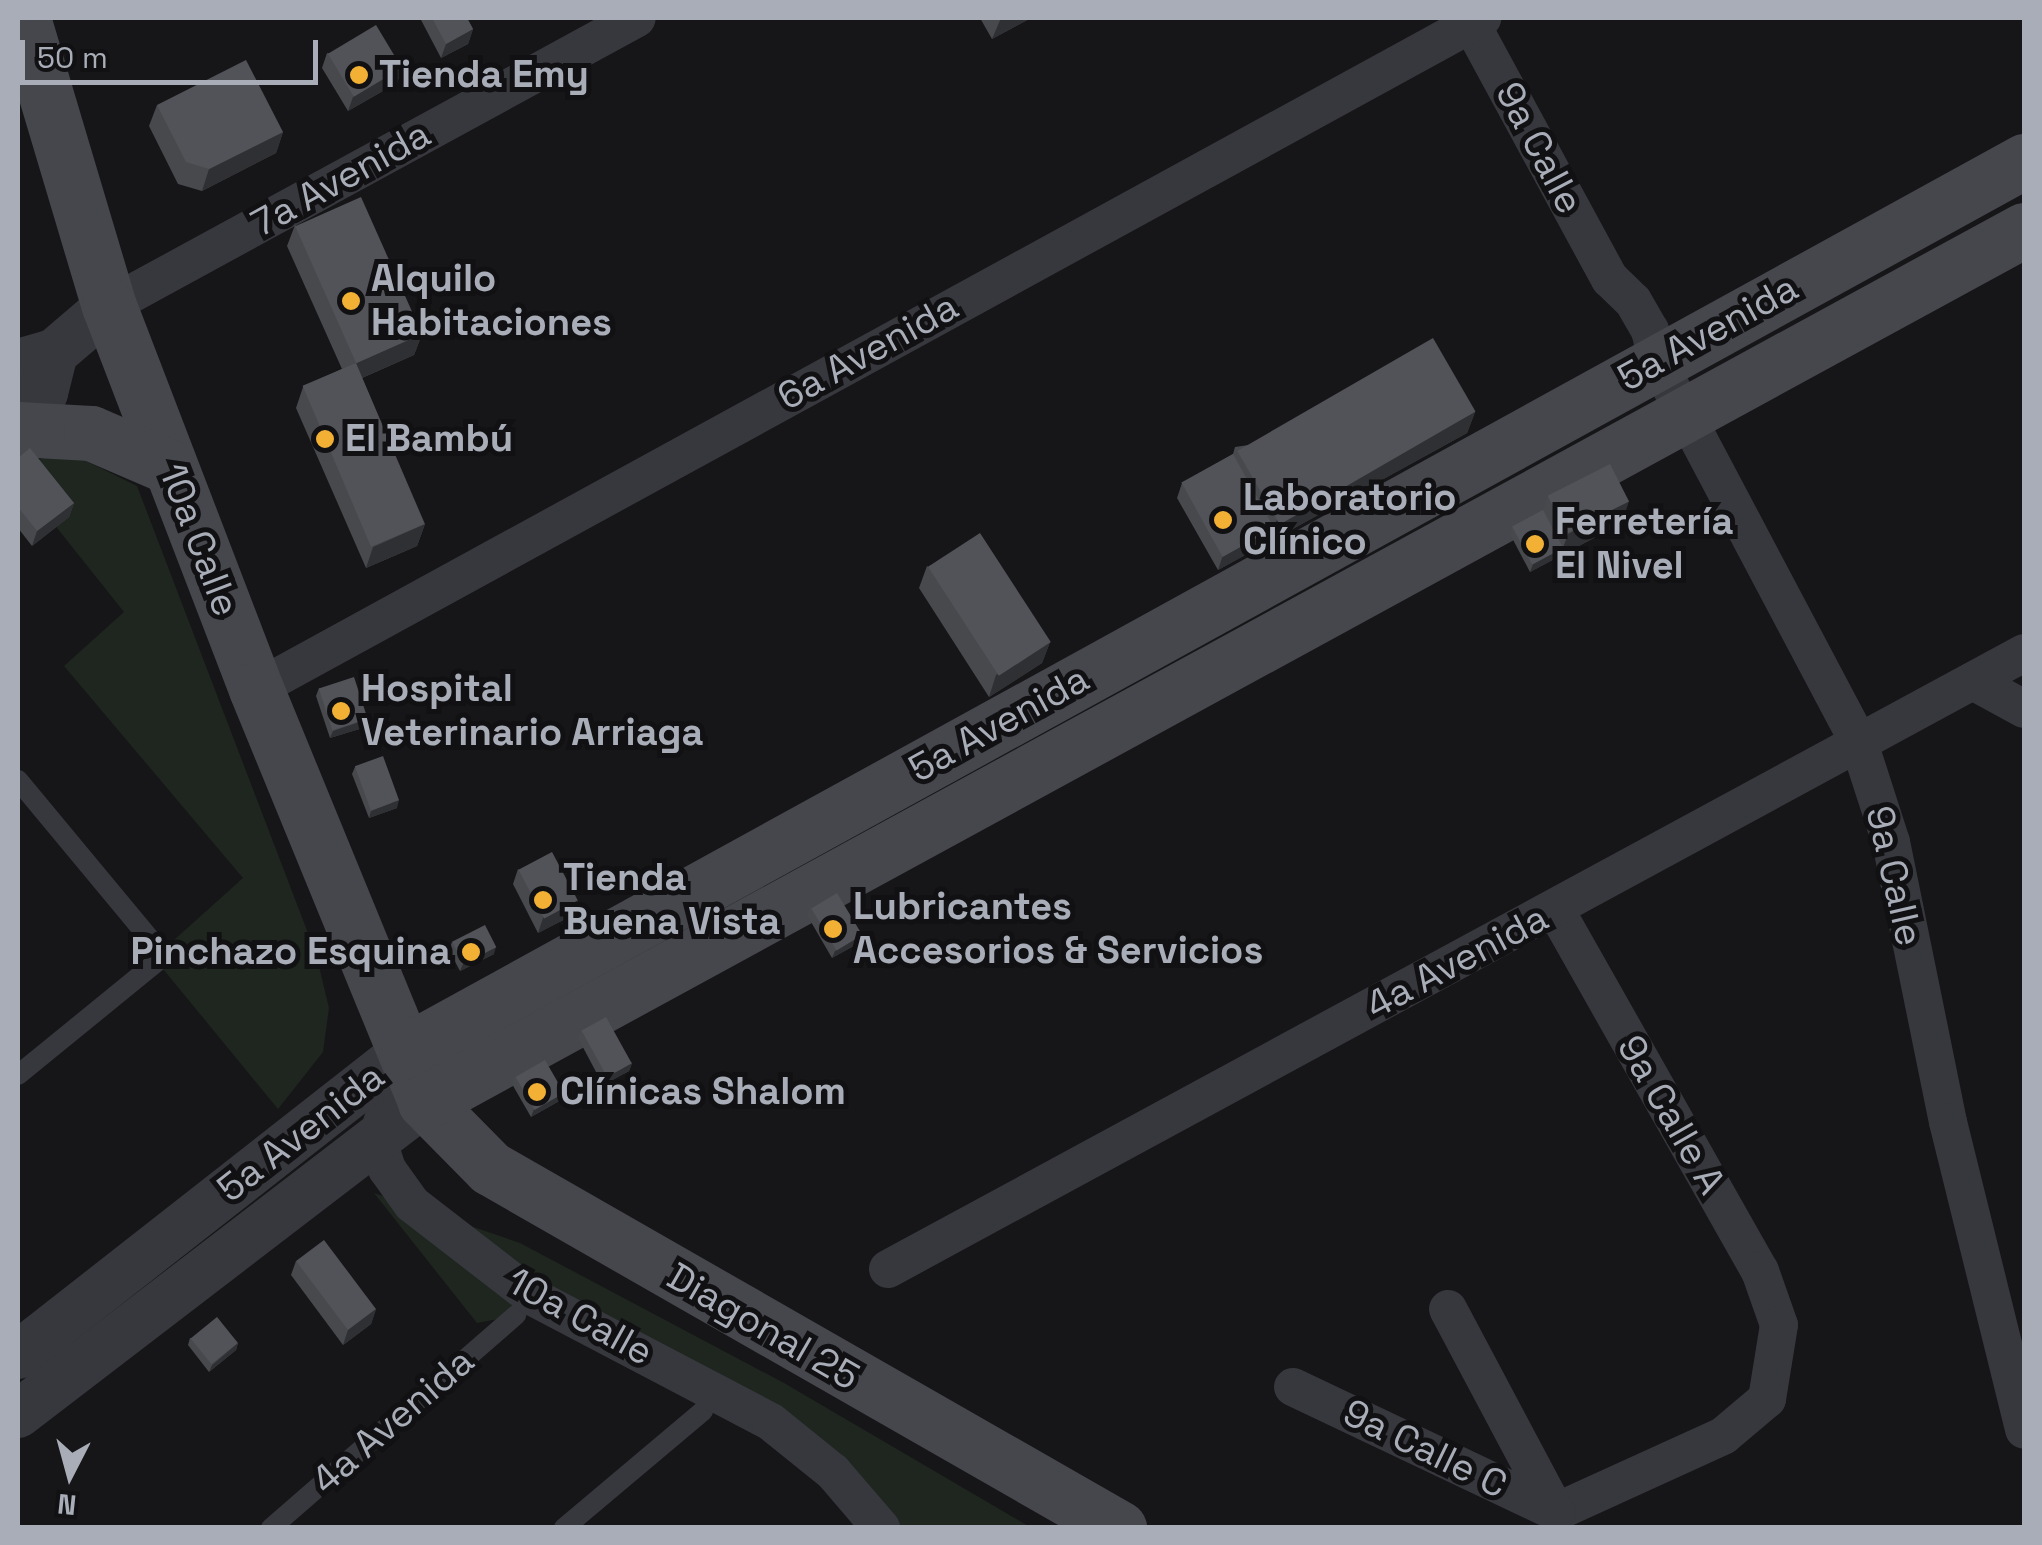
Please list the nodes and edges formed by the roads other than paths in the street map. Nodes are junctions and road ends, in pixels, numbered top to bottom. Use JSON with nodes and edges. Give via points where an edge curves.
{"nodes":[{"id":1,"x":637,"y":18,"type":"edge"},
{"id":2,"x":1474,"y":20,"type":"edge"},
{"id":3,"x":21,"y":28,"type":"edge"},
{"id":4,"x":2024,"y":160,"type":"edge"},
{"id":5,"x":2024,"y":230,"type":"edge"},
{"id":6,"x":110,"y":306,"type":"junction"},
{"id":7,"x":27,"y":359,"type":"edge"},
{"id":8,"x":1657,"y":361,"type":"junction"},
{"id":9,"x":1688,"y":415,"type":"junction"},
{"id":10,"x":18,"y":418,"type":"edge"},
{"id":11,"x":18,"y":430,"type":"edge"},
{"id":12,"x":170,"y":467,"type":"junction"},
{"id":13,"x":2024,"y":653,"type":"edge"},
{"id":14,"x":1974,"y":681,"type":"junction"},
{"id":15,"x":256,"y":690,"type":"junction"},
{"id":16,"x":2024,"y":709,"type":"edge"},
{"id":17,"x":1859,"y":743,"type":"junction"},
{"id":18,"x":18,"y":780,"type":"edge"},
{"id":19,"x":840,"y":811,"type":"junction"},
{"id":20,"x":869,"y":861,"type":"junction"},
{"id":21,"x":1555,"y":909,"type":"junction"},
{"id":22,"x":406,"y":1051,"type":"junction"},
{"id":23,"x":18,"y":1075,"type":"edge"},
{"id":24,"x":425,"y":1102,"type":"junction"},
{"id":25,"x":378,"y":1138,"type":"junction"},
{"id":26,"x":888,"y":1269,"type":"dead end"},
{"id":27,"x":1448,"y":1308,"type":"dead end"},
{"id":28,"x":516,"y":1315,"type":"dead end"},
{"id":29,"x":18,"y":1355,"type":"edge"},
{"id":30,"x":1294,"y":1386,"type":"dead end"},
{"id":31,"x":703,"y":1411,"type":"dead end"},
{"id":32,"x":18,"y":1414,"type":"edge"},
{"id":33,"x":2024,"y":1430,"type":"edge"},
{"id":34,"x":1556,"y":1512,"type":"junction"},
{"id":35,"x":272,"y":1528,"type":"edge"},
{"id":36,"x":564,"y":1528,"type":"edge"},
{"id":37,"x":881,"y":1528,"type":"edge"},
{"id":38,"x":1120,"y":1528,"type":"edge"}],
"edges":[{"from":1,"to":6,"type":"street","name":"7a Avenida"},
{"from":2,"to":8,"type":"street","name":"9a Calle","via":[[1610,280],[1614,311],[1631,340]]},
{"from":2,"to":15,"type":"street","name":"6a Avenida"},
{"from":3,"to":6,"type":"main road","name":"10a Calle"},
{"from":4,"to":8,"type":"main road","name":"5a Avenida"},
{"from":5,"to":9,"type":"main road","name":"5a Avenida"},
{"from":6,"to":7,"type":"street","name":"7a Avenida"},
{"from":6,"to":12,"type":"main road","name":"10a Calle"},
{"from":7,"to":10,"type":"street","name":"7a Avenida","via":[[44,393]]},
{"from":8,"to":9,"type":"street","name":"9a Calle"},
{"from":8,"to":19,"type":"main road","name":"5a Avenida"},
{"from":9,"to":17,"type":"street","name":"9a Calle"},
{"from":9,"to":20,"type":"main road","name":"5a Avenida"},
{"from":11,"to":12,"type":"main road","via":[[91,434]]},
{"from":12,"to":15,"type":"main road","name":"10a Calle"},
{"from":13,"to":14,"type":"street","name":"4a Avenida"},
{"from":14,"to":16,"type":"street"},
{"from":14,"to":17,"type":"street","name":"4a Avenida"},
{"from":15,"to":22,"type":"main road","name":"10a Calle"},
{"from":17,"to":21,"type":"street","name":"4a Avenida"},
{"from":17,"to":33,"type":"street","name":"9a Calle","via":[[1891,842],[1948,1122]]},
{"from":18,"to":23,"type":"lane","via":[[164,956]]},
{"from":19,"to":20,"type":"main road"},
{"from":19,"to":22,"type":"main road","name":"5a Avenida"},
{"from":20,"to":24,"type":"main road","name":"5a Avenida"},
{"from":21,"to":26,"type":"street","name":"4a Avenida"},
{"from":21,"to":34,"type":"street","name":"9a Calle A","via":[[1760,1272],[1779,1326],[1767,1400],[1738,1424]]},
{"from":22,"to":24,"type":"main road","name":"10a Calle"},
{"from":22,"to":25,"type":"street"},
{"from":22,"to":29,"type":"street","name":"5a Avenida"},
{"from":24,"to":25,"type":"street","name":"5a Avenida"},
{"from":24,"to":38,"type":"main road","name":"Diagonal 25","via":[[490,1168]]},
{"from":25,"to":32,"type":"street","name":"5a Avenida"},
{"from":25,"to":37,"type":"street","name":"10a Calle","via":[[387,1169],[412,1204],[502,1276],[771,1422],[833,1472]]},
{"from":27,"to":34,"type":"street"},
{"from":28,"to":35,"type":"lane","name":"4a Avenida"},
{"from":30,"to":34,"type":"street","name":"9a Calle C"},
{"from":31,"to":36,"type":"lane"}]}
